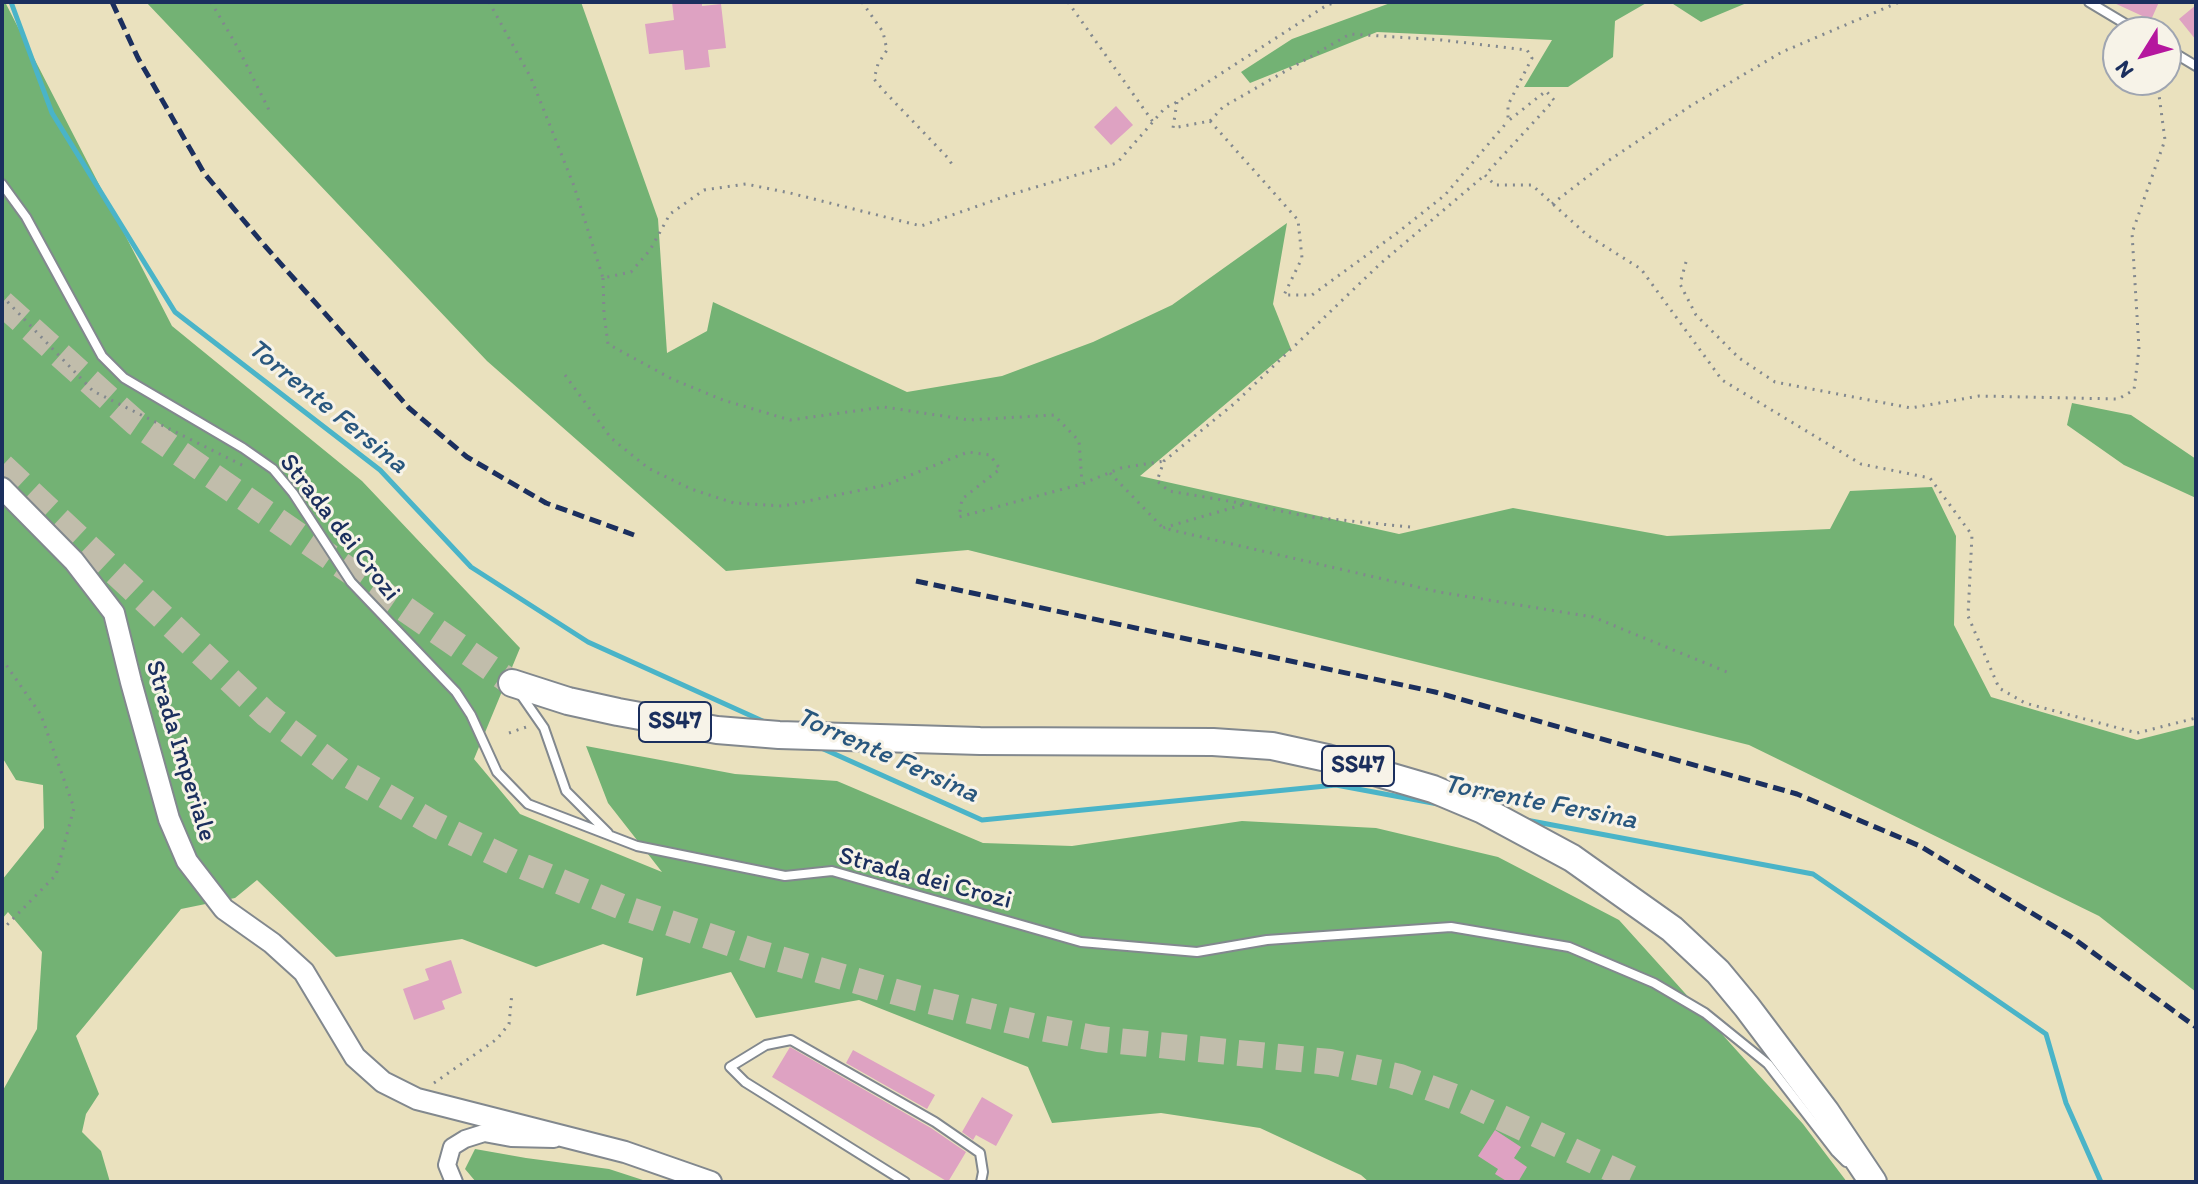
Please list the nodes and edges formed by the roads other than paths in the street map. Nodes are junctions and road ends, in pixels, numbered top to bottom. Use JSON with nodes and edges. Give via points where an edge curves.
{"nodes":[{"id":1,"x":2089,"y":2,"type":"edge"},
{"id":2,"x":2112,"y":16,"type":"edge"},
{"id":3,"x":2,"y":184,"type":"edge"},
{"id":4,"x":2,"y":488,"type":"edge"},
{"id":5,"x":512,"y":683,"type":"joint"},
{"id":6,"x":612,"y":837,"type":"junction"},
{"id":7,"x":576,"y":1139,"type":"junction"},
{"id":8,"x":454,"y":1182,"type":"edge"},
{"id":9,"x":711,"y":1182,"type":"edge"},
{"id":10,"x":905,"y":1182,"type":"edge"},
{"id":11,"x":981,"y":1182,"type":"edge"},
{"id":12,"x":1866,"y":1182,"type":"edge"},
{"id":13,"x":1873,"y":1182,"type":"edge"}],
"edges":[{"from":1,"to":2,"type":"lane"},
{"from":3,"to":6,"type":"lane","name":"Strada dei Crozi","via":[[26,217],[102,356],[124,378],[273,469],[351,582],[456,692],[497,772],[528,804]]},
{"from":4,"to":7,"type":"street","name":"Strada Imperiale","via":[[74,561],[114,613],[169,819],[187,861],[224,909],[304,972],[355,1057],[383,1082],[417,1099]]},
{"from":5,"to":6,"type":"lane","via":[[540,722],[566,791]]},
{"from":5,"to":13,"type":"highway","number":"SS47","via":[[568,701],[717,730],[924,740],[1257,745],[1327,758],[1458,799],[1572,858],[1697,952],[1780,1048]]},
{"from":6,"to":12,"type":"lane","name":"Strada dei Crozi","via":[[785,876],[832,871],[1081,942],[1197,952],[1267,940],[1451,927],[1569,947],[1654,983],[1712,1019],[1768,1064]]},
{"from":7,"to":8,"type":"street","via":[[484,1133],[465,1139],[452,1147],[447,1165]]},
{"from":7,"to":9,"type":"street","name":"Strada Imperiale"},
{"from":10,"to":11,"type":"lane","via":[[745,1082],[730,1067],[766,1045],[791,1040],[980,1153]]}]}
